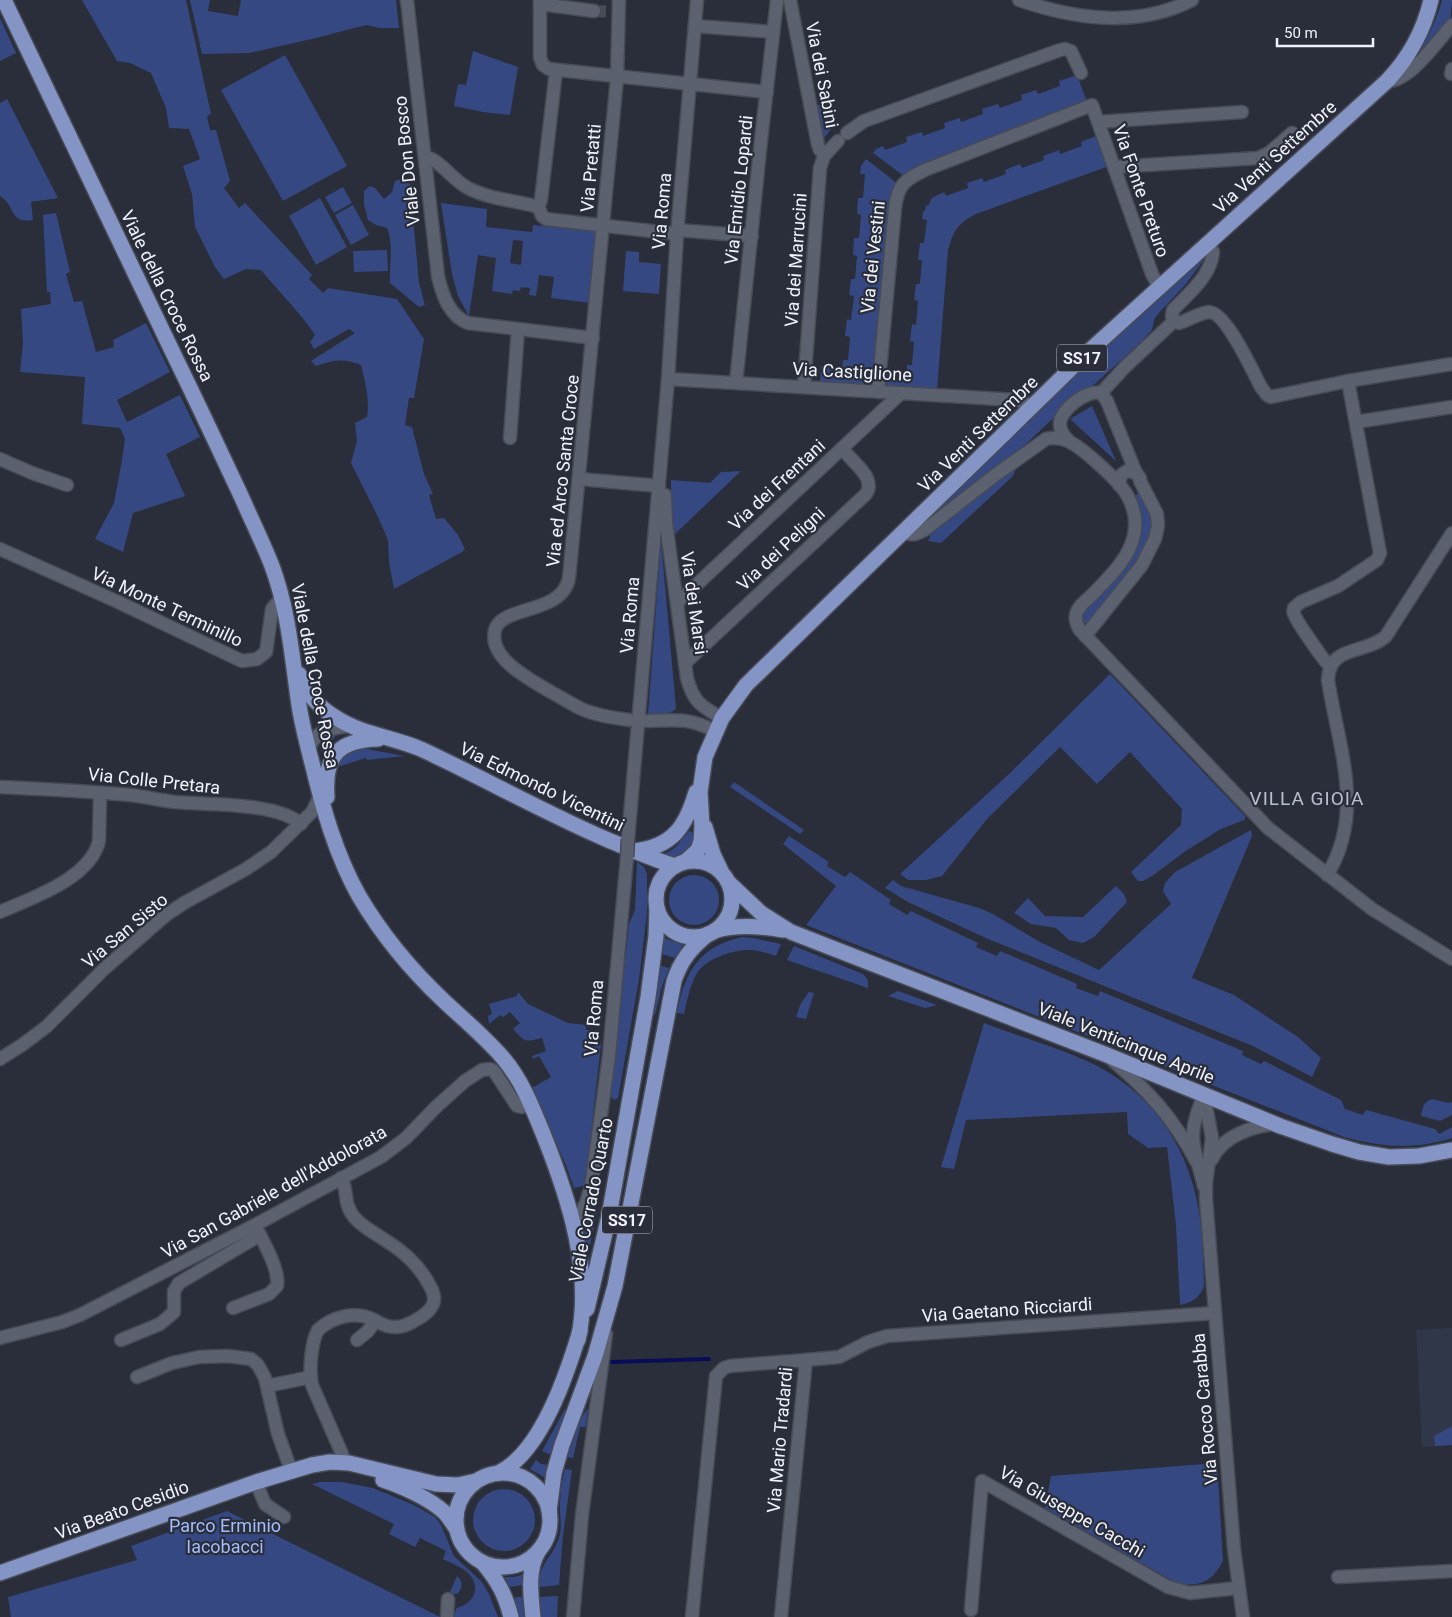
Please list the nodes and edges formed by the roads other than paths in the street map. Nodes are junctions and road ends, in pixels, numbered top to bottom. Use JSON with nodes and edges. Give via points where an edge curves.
{"nodes":[{"id":1,"x":4,"y":0,"type":"edge"},
{"id":2,"x":407,"y":0,"type":"edge"},
{"id":3,"x":698,"y":0,"type":"edge"},
{"id":4,"x":777,"y":0,"type":"edge"},
{"id":5,"x":790,"y":0,"type":"edge"},
{"id":6,"x":1019,"y":0,"type":"edge"},
{"id":7,"x":1192,"y":0,"type":"edge"},
{"id":8,"x":1431,"y":0,"type":"edge"},
{"id":9,"x":540,"y":2,"type":"edge"},
{"id":10,"x":1041,"y":4,"type":"edge"},
{"id":11,"x":618,"y":8,"type":"edge"},
{"id":12,"x":594,"y":11,"type":"tunnel mouth"},
{"id":13,"x":1452,"y":25,"type":"edge"},
{"id":14,"x":696,"y":26,"type":"junction"},
{"id":15,"x":773,"y":32,"type":"junction"},
{"id":16,"x":556,"y":71,"type":"junction"},
{"id":17,"x":1081,"y":73,"type":"dead end"},
{"id":18,"x":617,"y":78,"type":"junction"},
{"id":19,"x":1387,"y":81,"type":"junction"},
{"id":20,"x":691,"y":84,"type":"junction"},
{"id":21,"x":767,"y":92,"type":"junction"},
{"id":22,"x":1092,"y":105,"type":"joint"},
{"id":23,"x":1242,"y":112,"type":"dead end"},
{"id":24,"x":1098,"y":122,"type":"junction"},
{"id":25,"x":1292,"y":133,"type":"dead end"},
{"id":26,"x":826,"y":154,"type":"junction"},
{"id":27,"x":425,"y":157,"type":"junction"},
{"id":28,"x":1114,"y":167,"type":"junction"},
{"id":29,"x":538,"y":207,"type":"junction"},
{"id":30,"x":603,"y":226,"type":"junction"},
{"id":31,"x":677,"y":232,"type":"junction"},
{"id":32,"x":752,"y":236,"type":"junction"},
{"id":33,"x":1208,"y":243,"type":"junction"},
{"id":34,"x":1159,"y":287,"type":"junction"},
{"id":35,"x":1174,"y":321,"type":"junction"},
{"id":36,"x":518,"y":329,"type":"junction"},
{"id":37,"x":593,"y":338,"type":"junction"},
{"id":38,"x":1452,"y":364,"type":"edge"},
{"id":39,"x":668,"y":379,"type":"junction"},
{"id":40,"x":1348,"y":381,"type":"junction"},
{"id":41,"x":736,"y":383,"type":"junction"},
{"id":42,"x":804,"y":387,"type":"junction"},
{"id":43,"x":878,"y":392,"type":"junction"},
{"id":44,"x":900,"y":393,"type":"junction"},
{"id":45,"x":1101,"y":393,"type":"junction"},
{"id":46,"x":1452,"y":407,"type":"edge"},
{"id":47,"x":1032,"y":408,"type":"junction"},
{"id":48,"x":1356,"y":422,"type":"junction"},
{"id":49,"x":510,"y":438,"type":"dead end"},
{"id":50,"x":1070,"y":442,"type":"junction"},
{"id":51,"x":847,"y":448,"type":"junction"},
{"id":52,"x":0,"y":459,"type":"edge"},
{"id":53,"x":1138,"y":477,"type":"junction"},
{"id":54,"x":580,"y":478,"type":"junction"},
{"id":55,"x":659,"y":483,"type":"junction"},
{"id":56,"x":67,"y":485,"type":"dead end"},
{"id":57,"x":1122,"y":488,"type":"junction"},
{"id":58,"x":905,"y":532,"type":"junction"},
{"id":59,"x":1452,"y":533,"type":"edge"},
{"id":60,"x":0,"y":549,"type":"edge"},
{"id":61,"x":283,"y":601,"type":"junction"},
{"id":62,"x":677,"y":603,"type":"junction"},
{"id":63,"x":1085,"y":636,"type":"junction"},
{"id":64,"x":293,"y":654,"type":"junction"},
{"id":65,"x":685,"y":662,"type":"junction"},
{"id":66,"x":1330,"y":666,"type":"junction"},
{"id":67,"x":690,"y":689,"type":"junction"},
{"id":68,"x":678,"y":719,"type":"junction"},
{"id":69,"x":629,"y":720,"type":"dead end"},
{"id":70,"x":646,"y":720,"type":"dead end"},
{"id":71,"x":719,"y":724,"type":"junction"},
{"id":72,"x":351,"y":726,"type":"junction"},
{"id":73,"x":394,"y":740,"type":"junction"},
{"id":74,"x":309,"y":751,"type":"junction"},
{"id":75,"x":702,"y":771,"type":"junction"},
{"id":76,"x":0,"y":787,"type":"edge"},
{"id":77,"x":100,"y":792,"type":"junction"},
{"id":78,"x":320,"y":796,"type":"junction"},
{"id":79,"x":701,"y":814,"type":"junction"},
{"id":80,"x":302,"y":822,"type":"junction"},
{"id":81,"x":329,"y":825,"type":"junction"},
{"id":82,"x":630,"y":849,"type":"junction"},
{"id":83,"x":681,"y":864,"type":"junction"},
{"id":84,"x":1327,"y":875,"type":"junction"},
{"id":85,"x":725,"y":877,"type":"junction"},
{"id":86,"x":658,"y":908,"type":"junction"},
{"id":87,"x":0,"y":912,"type":"edge"},
{"id":88,"x":792,"y":932,"type":"junction"},
{"id":89,"x":710,"y":933,"type":"junction"},
{"id":90,"x":1452,"y":959,"type":"edge"},
{"id":91,"x":1107,"y":1055,"type":"junction"},
{"id":92,"x":0,"y":1060,"type":"edge"},
{"id":93,"x":1204,"y":1095,"type":"junction"},
{"id":94,"x":530,"y":1104,"type":"junction"},
{"id":95,"x":1276,"y":1124,"type":"junction"},
{"id":96,"x":1452,"y":1150,"type":"edge"},
{"id":97,"x":1196,"y":1161,"type":"junction"},
{"id":98,"x":1210,"y":1164,"type":"junction"},
{"id":99,"x":341,"y":1178,"type":"junction"},
{"id":100,"x":1206,"y":1199,"type":"junction"},
{"id":101,"x":573,"y":1228,"type":"junction"},
{"id":102,"x":257,"y":1230,"type":"junction"},
{"id":103,"x":232,"y":1308,"type":"dead end"},
{"id":104,"x":608,"y":1312,"type":"junction"},
{"id":105,"x":1215,"y":1313,"type":"junction"},
{"id":106,"x":375,"y":1321,"type":"junction"},
{"id":107,"x":0,"y":1338,"type":"edge"},
{"id":108,"x":121,"y":1340,"type":"dead end"},
{"id":109,"x":357,"y":1340,"type":"dead end"},
{"id":110,"x":578,"y":1340,"type":"junction"},
{"id":111,"x":806,"y":1360,"type":"junction"},
{"id":112,"x":136,"y":1377,"type":"dead end"},
{"id":113,"x":311,"y":1377,"type":"junction"},
{"id":114,"x":267,"y":1386,"type":"junction"},
{"id":115,"x":342,"y":1462,"type":"junction"},
{"id":116,"x":292,"y":1470,"type":"junction"},
{"id":117,"x":498,"y":1473,"type":"junction"},
{"id":118,"x":476,"y":1481,"type":"junction"},
{"id":119,"x":256,"y":1482,"type":"junction"},
{"id":120,"x":549,"y":1511,"type":"junction"},
{"id":121,"x":284,"y":1517,"type":"dead end"},
{"id":122,"x":456,"y":1528,"type":"junction"},
{"id":123,"x":538,"y":1552,"type":"junction"},
{"id":124,"x":482,"y":1563,"type":"junction"},
{"id":125,"x":1452,"y":1571,"type":"edge"},
{"id":126,"x":0,"y":1573,"type":"edge"},
{"id":127,"x":1338,"y":1577,"type":"dead end"},
{"id":128,"x":1238,"y":1588,"type":"junction"},
{"id":129,"x":448,"y":1599,"type":"dead end"},
{"id":130,"x":971,"y":1610,"type":"dead end"},
{"id":131,"x":446,"y":1617,"type":"edge"},
{"id":132,"x":511,"y":1617,"type":"edge"},
{"id":133,"x":533,"y":1617,"type":"edge"},
{"id":134,"x":573,"y":1617,"type":"edge"},
{"id":135,"x":692,"y":1617,"type":"edge"},
{"id":136,"x":781,"y":1617,"type":"edge"},
{"id":137,"x":1243,"y":1617,"type":"edge"}],
"edges":[{"from":1,"to":61,"type":"main road","name":"Viale della Croce Rossa","via":[[226,462],[266,552]]},
{"from":2,"to":27,"type":"street","name":"Viale Don Bosco"},
{"from":3,"to":14,"type":"street","name":"Via Roma"},
{"from":4,"to":15,"type":"street","name":"Via Emidio Lopardi"},
{"from":5,"to":26,"type":"street","name":"Via dei Sabini","via":[[818,145]]},
{"from":6,"to":10,"type":"street"},
{"from":7,"to":10,"type":"street","via":[[1167,10],[1113,18],[1082,16]]},
{"from":8,"to":19,"type":"main road","name":"Via Venti Settembre","number":"SS17","via":[[1424,25],[1412,48]]},
{"from":9,"to":12,"type":"street"},
{"from":9,"to":16,"type":"street","via":[[540,58],[546,68]]},
{"from":11,"to":18,"type":"street","name":"Via Pretatti"},
{"from":13,"to":19,"type":"street","via":[[1409,72]]},
{"from":14,"to":15,"type":"street"},
{"from":14,"to":20,"type":"street","name":"Via Roma"},
{"from":15,"to":21,"type":"street","name":"Via Emidio Lopardi"},
{"from":16,"to":18,"type":"street"},
{"from":16,"to":29,"type":"street"},
{"from":17,"to":26,"type":"street","name":"Via dei Marrucini","via":[[1071,51],[1055,51],[864,121]]},
{"from":18,"to":20,"type":"street"},
{"from":18,"to":30,"type":"street","name":"Via Pretatti"},
{"from":19,"to":33,"type":"main road","name":"Via Venti Settembre","number":"SS17"},
{"from":20,"to":21,"type":"street"},
{"from":20,"to":31,"type":"street","name":"Via Roma"},
{"from":21,"to":32,"type":"street","name":"Via Emidio Lopardi"},
{"from":22,"to":24,"type":"street","name":"Via Fonte Preturo"},
{"from":22,"to":43,"type":"street","name":"Via dei Vestini","via":[[925,170],[902,185],[895,208]]},
{"from":23,"to":24,"type":"street"},
{"from":24,"to":28,"type":"street","name":"Via Fonte Preturo"},
{"from":25,"to":28,"type":"street","via":[[1270,153],[1258,158]]},
{"from":26,"to":42,"type":"street","name":"Via dei Marrucini","via":[[820,168]]},
{"from":27,"to":29,"type":"street","via":[[470,189]]},
{"from":27,"to":36,"type":"street","name":"Viale Don Bosco","via":[[438,276],[444,296],[460,320]]},
{"from":28,"to":34,"type":"street","name":"Via Fonte Preturo"},
{"from":29,"to":30,"type":"street","via":[[546,219]]},
{"from":30,"to":31,"type":"street"},
{"from":30,"to":37,"type":"street","name":"Via Pretatti"},
{"from":31,"to":32,"type":"street"},
{"from":31,"to":39,"type":"street","name":"Via Roma"},
{"from":32,"to":41,"type":"street","name":"Via Emidio Lopardi"},
{"from":33,"to":34,"type":"main road","name":"Via Venti Settembre","number":"SS17"},
{"from":33,"to":35,"type":"street","via":[[1213,252],[1210,267],[1173,310]]},
{"from":34,"to":47,"type":"main road","name":"Via Venti Settembre","number":"SS17"},
{"from":35,"to":40,"type":"street","via":[[1180,323],[1207,312],[1220,317],[1261,387],[1271,397]]},
{"from":35,"to":45,"type":"street"},
{"from":36,"to":37,"type":"street"},
{"from":36,"to":49,"type":"street"},
{"from":37,"to":54,"type":"street","name":"Via ed Arco Santa Croce"},
{"from":38,"to":40,"type":"street"},
{"from":39,"to":41,"type":"street","name":"Via Castiglione"},
{"from":39,"to":55,"type":"street","name":"Via Roma"},
{"from":40,"to":48,"type":"street"},
{"from":41,"to":42,"type":"street","name":"Via Castiglione"},
{"from":42,"to":43,"type":"street","name":"Via Castiglione"},
{"from":43,"to":44,"type":"street","name":"Via Castiglione"},
{"from":44,"to":47,"type":"street","name":"Via Castiglione","via":[[1016,400]]},
{"from":44,"to":51,"type":"street","name":"Via dei Frentani"},
{"from":45,"to":50,"type":"street","via":[[1091,392],[1061,417],[1062,432]]},
{"from":45,"to":53,"type":"street"},
{"from":46,"to":48,"type":"street"},
{"from":47,"to":58,"type":"main road","name":"Via Venti Settembre","number":"SS17"},
{"from":48,"to":66,"type":"street","via":[[1379,556],[1332,589],[1299,603],[1293,610],[1325,663]]},
{"from":50,"to":57,"type":"street"},
{"from":50,"to":58,"type":"street","via":[[1046,439],[926,529],[915,534]]},
{"from":51,"to":62,"type":"street","name":"Via dei Frentani"},
{"from":51,"to":65,"type":"street","name":"Via dei Peligni","via":[[866,476],[869,487],[866,494]]},
{"from":52,"to":56,"type":"street"},
{"from":53,"to":57,"type":"street","via":[[1135,490]]},
{"from":53,"to":57,"type":"street","via":[[1130,470],[1124,473],[1120,478]]},
{"from":53,"to":63,"type":"street","via":[[1158,514],[1155,539],[1142,565]]},
{"from":54,"to":55,"type":"street"},
{"from":54,"to":69,"type":"street","name":"Via ed Arco Santa Croce","via":[[570,578],[566,587],[548,602],[500,621],[495,640],[508,664],[528,679],[584,710]]},
{"from":55,"to":62,"type":"street","name":"Via dei Marsi","via":[[664,486]]},
{"from":55,"to":82,"type":"street","name":"Via Roma"},
{"from":57,"to":63,"type":"street","via":[[1132,505],[1134,536],[1117,569],[1076,614],[1077,625]]},
{"from":58,"to":71,"type":"main road","name":"Via Venti Settembre","number":"SS17","via":[[754,676]]},
{"from":59,"to":66,"type":"street","via":[[1386,636],[1370,646],[1338,657]]},
{"from":60,"to":61,"type":"street","name":"Via Monte Terminillo","via":[[242,661],[257,659],[266,652],[273,607]]},
{"from":61,"to":64,"type":"main road","name":"Viale della Croce Rossa"},
{"from":62,"to":65,"type":"street","name":"Via dei Marsi"},
{"from":63,"to":84,"type":"street","via":[[1262,823]]},
{"from":64,"to":72,"type":"main road","name":"Via Edmondo Vicentini","via":[[310,696],[326,711]]},
{"from":64,"to":74,"type":"main road","name":"Viale della Croce Rossa","via":[[299,708]]},
{"from":65,"to":67,"type":"street","name":"Via dei Marsi"},
{"from":66,"to":84,"type":"street","via":[[1328,685],[1344,761],[1347,813],[1342,845]]},
{"from":67,"to":68,"type":"street","via":[[690,712]]},
{"from":67,"to":71,"type":"street","name":"Via dei Marsi"},
{"from":68,"to":70,"type":"street"},
{"from":68,"to":71,"type":"street"},
{"from":71,"to":75,"type":"main road","name":"Via Venti Settembre","number":"SS17"},
{"from":72,"to":73,"type":"main road","name":"Via Edmondo Vicentini"},
{"from":72,"to":74,"type":"street","via":[[321,733],[312,741]]},
{"from":73,"to":81,"type":"main road","name":"Via Edmondo Vicentini","via":[[358,741],[345,744],[335,753],[328,767],[326,784]]},
{"from":73,"to":82,"type":"main road","name":"Via Edmondo Vicentini","via":[[423,750],[571,824]]},
{"from":74,"to":78,"type":"main road","name":"Viale della Croce Rossa"},
{"from":75,"to":79,"type":"main road","name":"Via Venti Settembre","number":"SS17"},
{"from":75,"to":82,"type":"main road","via":[[691,810],[682,828],[661,844]]},
{"from":76,"to":77,"type":"street","name":"Via Colle Pretara"},
{"from":77,"to":80,"type":"street","name":"Via Colle Pretara","via":[[174,802],[262,808]]},
{"from":77,"to":87,"type":"street","via":[[99,841],[89,861],[60,884]]},
{"from":78,"to":80,"type":"street","name":"Via San Sisto","via":[[316,808]]},
{"from":78,"to":81,"type":"main road","name":"Viale della Croce Rossa"},
{"from":79,"to":83,"type":"main road","name":"Via Venti Settembre","number":"SS17","via":[[698,850]]},
{"from":79,"to":85,"type":"main road","name":"Via Venti Settembre","number":"SS17"},
{"from":80,"to":81,"type":"street","via":[[318,815]]},
{"from":80,"to":92,"type":"street","name":"Via San Sisto","via":[[260,860],[166,915],[104,969],[43,1029]]},
{"from":81,"to":94,"type":"main road","name":"Viale della Croce Rossa","via":[[350,879],[376,923],[419,975],[506,1061]]},
{"from":82,"to":83,"type":"main road","name":"Via Edmondo Vicentini","via":[[656,860]]},
{"from":82,"to":101,"type":"street","name":"Via Roma","via":[[591,1187]]},
{"from":83,"to":85,"type":"main road","via":[[702,862]]},
{"from":83,"to":86,"type":"main road","via":[[667,872],[660,882]]},
{"from":84,"to":90,"type":"street","via":[[1372,909]]},
{"from":85,"to":88,"type":"main road","name":"Viale Venticinque Aprile","via":[[753,907]]},
{"from":85,"to":89,"type":"main road","via":[[732,900],[729,913],[723,924]]},
{"from":86,"to":89,"type":"main road","via":[[667,925],[677,932],[689,936]]},
{"from":86,"to":110,"type":"main road","name":"Viale Corrado Quarto","number":"SS17","via":[[649,987],[609,1216]]},
{"from":88,"to":89,"type":"main road","name":"Viale Venticinque Aprile","via":[[745,927]]},
{"from":88,"to":91,"type":"main road","name":"Viale Venticinque Aprile"},
{"from":89,"to":104,"type":"main road","number":"SS17","via":[[683,958],[674,981]]},
{"from":91,"to":93,"type":"main road","name":"Viale Venticinque Aprile"},
{"from":91,"to":97,"type":"street","name":"Via Rocco Carabba","via":[[1162,1108],[1178,1128]]},
{"from":93,"to":95,"type":"main road","name":"Viale Venticinque Aprile"},
{"from":93,"to":97,"type":"street","name":"Via Rocco Carabba","via":[[1193,1125]]},
{"from":93,"to":98,"type":"street","name":"Via Rocco Carabba","via":[[1212,1130]]},
{"from":94,"to":99,"type":"street","name":"Via San Gabriele dell'Addolorata","via":[[516,1105],[494,1071],[482,1070],[451,1093],[394,1148]]},
{"from":94,"to":101,"type":"main road","name":"Viale della Croce Rossa","via":[[555,1164]]},
{"from":95,"to":96,"type":"main road","name":"Viale Venticinque Aprile","via":[[1373,1155],[1419,1156]]},
{"from":95,"to":98,"type":"street","name":"Via Rocco Carabba","via":[[1231,1138],[1218,1149]]},
{"from":97,"to":100,"type":"street","name":"Via Rocco Carabba"},
{"from":98,"to":100,"type":"street","name":"Via Rocco Carabba"},
{"from":99,"to":102,"type":"street","name":"Via San Gabriele dell'Addolorata"},
{"from":99,"to":106,"type":"street","via":[[346,1202],[354,1217],[414,1264],[431,1287],[435,1303],[425,1314],[399,1327],[388,1327]]},
{"from":100,"to":105,"type":"street","name":"Via Rocco Carabba"},
{"from":101,"to":110,"type":"main road","name":"Viale della Croce Rossa","via":[[582,1280]]},
{"from":102,"to":103,"type":"street","via":[[276,1272],[277,1286],[269,1294]]},
{"from":102,"to":107,"type":"street","name":"Via San Gabriele dell'Addolorata","via":[[80,1315]]},
{"from":102,"to":108,"type":"street","via":[[178,1283],[174,1291],[174,1312],[166,1320]]},
{"from":104,"to":120,"type":"main road","number":"SS17","via":[[562,1445]]},
{"from":104,"to":134,"type":"street","via":[[582,1515]]},
{"from":105,"to":111,"type":"street","name":"Via Gaetano Ricciardi","via":[[887,1336],[842,1356]]},
{"from":105,"to":128,"type":"street","name":"Via Rocco Carabba"},
{"from":106,"to":109,"type":"street"},
{"from":106,"to":113,"type":"street","via":[[348,1316],[322,1326],[312,1349]]},
{"from":110,"to":117,"type":"main road","name":"Viale Corrado Quarto","number":"SS17","via":[[557,1395],[533,1441],[516,1461]]},
{"from":111,"to":135,"type":"street","name":"Via Mario Tradardi","via":[[730,1366],[716,1376]]},
{"from":111,"to":136,"type":"street","name":"Via Mario Tradardi"},
{"from":112,"to":114,"type":"street","via":[[185,1360],[236,1356],[256,1363]]},
{"from":113,"to":114,"type":"street"},
{"from":113,"to":115,"type":"street","via":[[342,1454]]},
{"from":114,"to":116,"type":"street","via":[[278,1434]]},
{"from":115,"to":116,"type":"main road","name":"Via Beato Cesidio"},
{"from":115,"to":118,"type":"main road","name":"Via Beato Cesidio","via":[[432,1483],[458,1485]]},
{"from":116,"to":119,"type":"main road","name":"Via Beato Cesidio"},
{"from":117,"to":118,"type":"main road","number":"SS17"},
{"from":117,"to":120,"type":"main road","via":[[514,1474],[529,1481],[543,1496]]},
{"from":118,"to":122,"type":"main road","via":[[459,1503]]},
{"from":119,"to":121,"type":"street","via":[[265,1504]]},
{"from":119,"to":122,"type":"main road","name":"Via Beato Cesidio","via":[[322,1472],[361,1475],[389,1482],[426,1500],[443,1511]]},
{"from":119,"to":126,"type":"main road","name":"Via Beato Cesidio"},
{"from":120,"to":123,"type":"main road","number":"SS17","via":[[549,1530]]},
{"from":122,"to":124,"type":"main road","via":[[464,1547]]},
{"from":123,"to":124,"type":"main road","via":[[526,1562],[512,1567]]},
{"from":123,"to":133,"type":"main road","number":"SS17","via":[[531,1580]]},
{"from":124,"to":132,"type":"main road","via":[[497,1580]]},
{"from":125,"to":127,"type":"street"},
{"from":128,"to":130,"type":"street","name":"Via Giuseppe Cacchi","via":[[1190,1593],[1168,1587],[982,1481]]},
{"from":128,"to":137,"type":"street","name":"Via Rocco Carabba"},
{"from":129,"to":131,"type":"street"}]}
